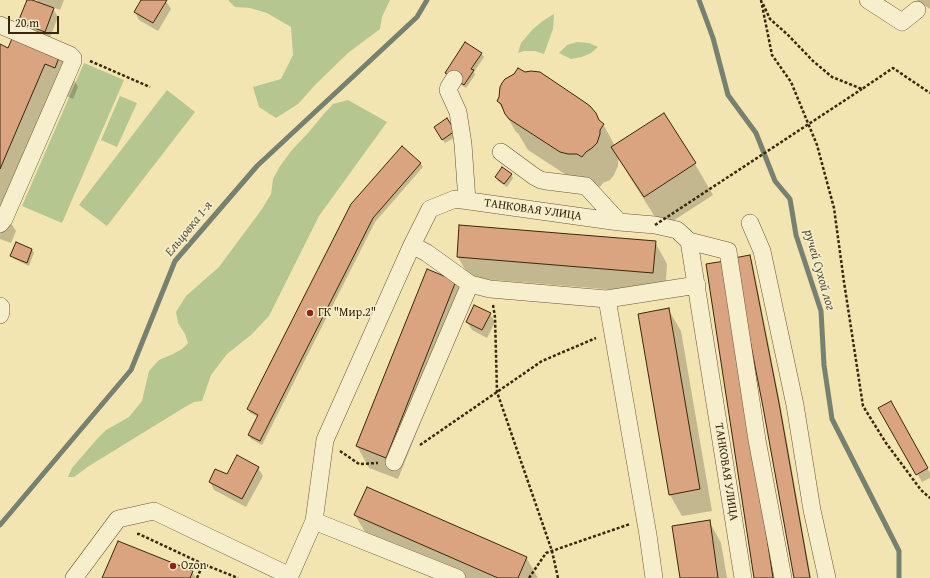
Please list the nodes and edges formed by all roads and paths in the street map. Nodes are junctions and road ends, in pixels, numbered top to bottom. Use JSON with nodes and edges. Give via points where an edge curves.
{"nodes":[{"id":1,"x":761,"y":0,"type":"edge"},
{"id":2,"x":868,"y":0,"type":"edge"},
{"id":3,"x":917,"y":10,"type":"dead end"},
{"id":4,"x":0,"y":25,"type":"edge"},
{"id":5,"x":88,"y":60,"type":"dead end"},
{"id":6,"x":454,"y":79,"type":"dead end"},
{"id":7,"x":150,"y":87,"type":"dead end"},
{"id":8,"x":862,"y":89,"type":"junction"},
{"id":9,"x":930,"y":93,"type":"edge"},
{"id":10,"x":500,"y":152,"type":"dead end"},
{"id":11,"x":467,"y":201,"type":"junction"},
{"id":12,"x":619,"y":222,"type":"junction"},
{"id":13,"x":750,"y":223,"type":"dead end"},
{"id":14,"x":0,"y":224,"type":"edge"},
{"id":15,"x":655,"y":225,"type":"junction"},
{"id":16,"x":690,"y":241,"type":"junction"},
{"id":17,"x":412,"y":245,"type":"junction"},
{"id":18,"x":470,"y":284,"type":"junction"},
{"id":19,"x":697,"y":285,"type":"junction"},
{"id":20,"x":490,"y":289,"type":"junction"},
{"id":21,"x":607,"y":300,"type":"junction"},
{"id":22,"x":0,"y":306,"type":"edge"},
{"id":23,"x":0,"y":315,"type":"edge"},
{"id":24,"x":600,"y":336,"type":"dead end"},
{"id":25,"x":497,"y":392,"type":"junction"},
{"id":26,"x":325,"y":440,"type":"junction"},
{"id":27,"x":420,"y":445,"type":"dead end"},
{"id":28,"x":394,"y":462,"type":"joint"},
{"id":29,"x":930,"y":498,"type":"edge"},
{"id":30,"x":645,"y":519,"type":"junction"},
{"id":31,"x":314,"y":522,"type":"junction"},
{"id":32,"x":132,"y":535,"type":"dead end"},
{"id":33,"x":552,"y":551,"type":"junction"},
{"id":34,"x":202,"y":564,"type":"junction"},
{"id":35,"x":289,"y":577,"type":"edge"},
{"id":36,"x":74,"y":578,"type":"edge"},
{"id":37,"x":197,"y":578,"type":"edge"},
{"id":38,"x":238,"y":578,"type":"edge"},
{"id":39,"x":457,"y":578,"type":"edge"},
{"id":40,"x":528,"y":578,"type":"edge"},
{"id":41,"x":558,"y":578,"type":"edge"},
{"id":42,"x":654,"y":578,"type":"edge"},
{"id":43,"x":743,"y":578,"type":"edge"},
{"id":44,"x":783,"y":578,"type":"edge"},
{"id":45,"x":827,"y":578,"type":"edge"}],
"edges":[{"from":1,"to":8,"type":"path","via":[[770,19],[832,77]]},
{"from":1,"to":29,"type":"path","via":[[772,55],[791,82],[803,110],[817,145],[834,208],[863,406],[886,443],[921,490]]},
{"from":2,"to":3,"type":"street","via":[[902,22]]},
{"from":4,"to":14,"type":"street","via":[[70,55],[73,61]]},
{"from":5,"to":7,"type":"path"},
{"from":6,"to":11,"type":"street","via":[[448,90],[458,112]]},
{"from":8,"to":9,"type":"path","via":[[893,68]]},
{"from":8,"to":15,"type":"path","bridge":true},
{"from":10,"to":12,"type":"street","via":[[540,180],[586,186]]},
{"from":11,"to":12,"type":"street","name":"ТАНКОВАЯ УЛИЦА"},
{"from":11,"to":17,"type":"street","name":"ТАНКОВАЯ УЛИЦА","via":[[455,199],[430,208]]},
{"from":12,"to":15,"type":"street","name":"ТАНКОВАЯ УЛИЦА"},
{"from":13,"to":45,"type":"street","via":[[762,251]]},
{"from":15,"to":16,"type":"street","name":"ТАНКОВАЯ УЛИЦА","via":[[677,230]]},
{"from":16,"to":19,"type":"street","name":"ТАНКОВАЯ УЛИЦА"},
{"from":16,"to":44,"type":"street","via":[[728,251],[757,440]]},
{"from":17,"to":18,"type":"street"},
{"from":17,"to":26,"type":"street","name":"ТАНКОВАЯ УЛИЦА"},
{"from":18,"to":20,"type":"street"},
{"from":18,"to":28,"type":"street"},
{"from":19,"to":21,"type":"street"},
{"from":19,"to":43,"type":"street","name":"ТАНКОВАЯ УЛИЦА"},
{"from":20,"to":21,"type":"street"},
{"from":20,"to":25,"type":"path","via":[[495,317]]},
{"from":21,"to":30,"type":"street"},
{"from":22,"to":23,"type":"street"},
{"from":24,"to":25,"type":"path","via":[[542,361]]},
{"from":25,"to":27,"type":"path"},
{"from":25,"to":33,"type":"path"},
{"from":26,"to":28,"type":"path","via":[[359,464]]},
{"from":26,"to":31,"type":"street","name":"ТАНКОВАЯ УЛИЦА"},
{"from":30,"to":33,"type":"path"},
{"from":30,"to":42,"type":"street"},
{"from":31,"to":35,"type":"street","name":"ТАНКОВАЯ УЛИЦА"},
{"from":31,"to":39,"type":"street"},
{"from":32,"to":34,"type":"path","via":[[139,534]]},
{"from":33,"to":40,"type":"path","via":[[546,553]]},
{"from":33,"to":41,"type":"path"},
{"from":34,"to":37,"type":"path"},
{"from":34,"to":38,"type":"path"},
{"from":35,"to":36,"type":"street","via":[[154,511],[118,519]]}]}
